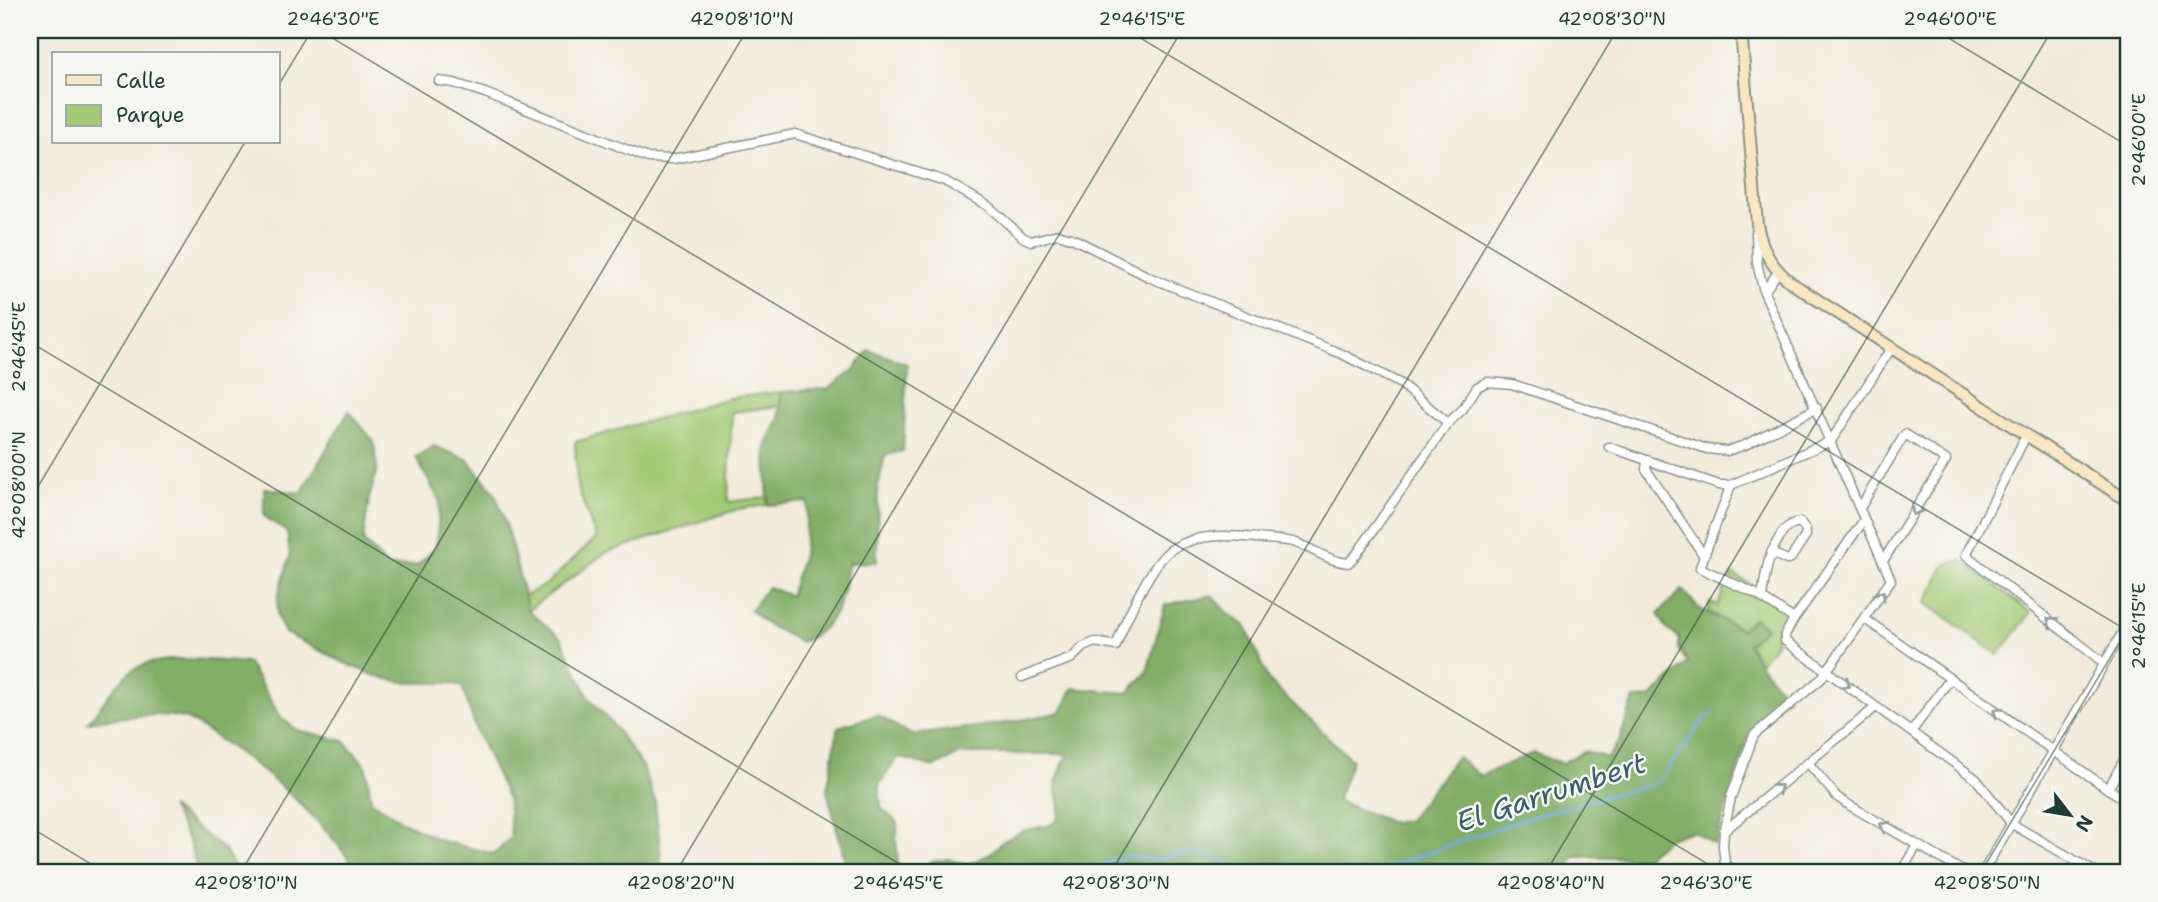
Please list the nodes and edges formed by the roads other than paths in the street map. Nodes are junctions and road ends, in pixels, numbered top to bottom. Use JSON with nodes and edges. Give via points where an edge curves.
{"nodes":[{"id":1,"x":1741,"y":30,"type":"edge"},
{"id":2,"x":439,"y":81,"type":"dead end"},
{"id":3,"x":1756,"y":225,"type":"junction"},
{"id":4,"x":1770,"y":262,"type":"junction"},
{"id":5,"x":1758,"y":268,"type":"junction"},
{"id":6,"x":1778,"y":272,"type":"junction"},
{"id":7,"x":1764,"y":292,"type":"junction"},
{"id":8,"x":1892,"y":347,"type":"junction"},
{"id":9,"x":1816,"y":408,"type":"junction"},
{"id":10,"x":1448,"y":423,"type":"junction"},
{"id":11,"x":2027,"y":434,"type":"junction"},
{"id":12,"x":1831,"y":441,"type":"junction"},
{"id":13,"x":1609,"y":447,"type":"dead end"},
{"id":14,"x":1647,"y":462,"type":"junction"},
{"id":15,"x":1731,"y":485,"type":"junction"},
{"id":16,"x":2128,"y":500,"type":"edge"},
{"id":17,"x":1860,"y":508,"type":"junction"},
{"id":18,"x":1864,"y":520,"type":"junction"},
{"id":19,"x":1704,"y":556,"type":"junction"},
{"id":20,"x":1770,"y":557,"type":"junction"},
{"id":21,"x":1883,"y":561,"type":"junction"},
{"id":22,"x":1762,"y":598,"type":"junction"},
{"id":23,"x":1865,"y":619,"type":"junction"},
{"id":24,"x":1794,"y":620,"type":"junction"},
{"id":25,"x":2128,"y":623,"type":"edge"},
{"id":26,"x":2105,"y":663,"type":"junction"},
{"id":27,"x":1827,"y":671,"type":"junction"},
{"id":28,"x":1022,"y":677,"type":"dead end"},
{"id":29,"x":1950,"y":679,"type":"junction"},
{"id":30,"x":1877,"y":707,"type":"junction"},
{"id":31,"x":1912,"y":732,"type":"junction"},
{"id":32,"x":2053,"y":751,"type":"junction"},
{"id":33,"x":2128,"y":754,"type":"edge"},
{"id":34,"x":1809,"y":764,"type":"junction"},
{"id":35,"x":2108,"y":789,"type":"junction"},
{"id":36,"x":2128,"y":801,"type":"edge"},
{"id":37,"x":2012,"y":824,"type":"junction"},
{"id":38,"x":1724,"y":831,"type":"junction"},
{"id":39,"x":1917,"y":845,"type":"junction"},
{"id":40,"x":1726,"y":869,"type":"edge"},
{"id":41,"x":1738,"y":872,"type":"edge"},
{"id":42,"x":1901,"y":872,"type":"edge"},
{"id":43,"x":1964,"y":872,"type":"edge"},
{"id":44,"x":1983,"y":872,"type":"edge"},
{"id":45,"x":2095,"y":872,"type":"edge"}],
"edges":[{"from":1,"to":3,"type":"main road"},
{"from":2,"to":10,"type":"street","via":[[485,93],[648,158],[673,159],[795,134],[945,181],[989,206],[1024,238],[1031,241],[1058,234],[1074,239],[1150,278],[1342,354],[1401,384]]},
{"from":3,"to":4,"type":"main road"},
{"from":3,"to":5,"type":"street"},
{"from":4,"to":5,"type":"street"},
{"from":4,"to":6,"type":"main road"},
{"from":5,"to":7,"type":"street"},
{"from":6,"to":7,"type":"street"},
{"from":6,"to":8,"type":"main road"},
{"from":7,"to":9,"type":"street"},
{"from":8,"to":11,"type":"main road"},
{"from":8,"to":12,"type":"street"},
{"from":9,"to":10,"type":"street","via":[[1727,451],[1707,449],[1512,384],[1487,382],[1477,387]]},
{"from":9,"to":12,"type":"street"},
{"from":10,"to":28,"type":"street","via":[[1348,563],[1332,562],[1292,542],[1224,535],[1201,538],[1171,549],[1158,564],[1133,604],[1116,646],[1095,642],[1072,658]]},
{"from":11,"to":16,"type":"main road"},
{"from":26,"to":11,"type":"street","one_way":true,"via":[[1965,555]]},
{"from":12,"to":15,"type":"street"},
{"from":12,"to":17,"type":"street"},
{"from":13,"to":14,"type":"street"},
{"from":14,"to":15,"type":"street"},
{"from":14,"to":19,"type":"street","via":[[1646,469]]},
{"from":15,"to":19,"type":"street"},
{"from":17,"to":18,"type":"street"},
{"from":17,"to":21,"type":"street","one_way":true,"via":[[1905,434],[1946,460]]},
{"from":18,"to":21,"type":"street"},
{"from":18,"to":24,"type":"street"},
{"from":19,"to":22,"type":"street","via":[[1700,568]]},
{"from":20,"to":20,"type":"street","via":[[1785,528],[1800,522],[1806,535],[1791,558]]},
{"from":20,"to":22,"type":"street"},
{"from":23,"to":21,"type":"street","one_way":true,"via":[[1891,580]]},
{"from":22,"to":24,"type":"street"},
{"from":23,"to":27,"type":"street"},
{"from":23,"to":29,"type":"street"},
{"from":24,"to":27,"type":"street","via":[[1785,641]]},
{"from":25,"to":26,"type":"street"},
{"from":26,"to":32,"type":"street"},
{"from":27,"to":30,"type":"street","one_way":true},
{"from":27,"to":38,"type":"street","via":[[1754,735]]},
{"from":29,"to":31,"type":"street"},
{"from":32,"to":29,"type":"street","one_way":true},
{"from":30,"to":31,"type":"street"},
{"from":30,"to":34,"type":"street"},
{"from":31,"to":37,"type":"street","via":[[1976,779]]},
{"from":32,"to":35,"type":"street"},
{"from":32,"to":37,"type":"street"},
{"from":33,"to":35,"type":"street"},
{"from":38,"to":34,"type":"street","one_way":true},
{"from":39,"to":34,"type":"street","one_way":true,"via":[[1838,797]]},
{"from":35,"to":36,"type":"street"},
{"from":37,"to":44,"type":"street"},
{"from":37,"to":45,"type":"street"},
{"from":38,"to":40,"type":"street"},
{"from":39,"to":42,"type":"street"},
{"from":39,"to":43,"type":"street"},
{"from":40,"to":41,"type":"street"}]}
